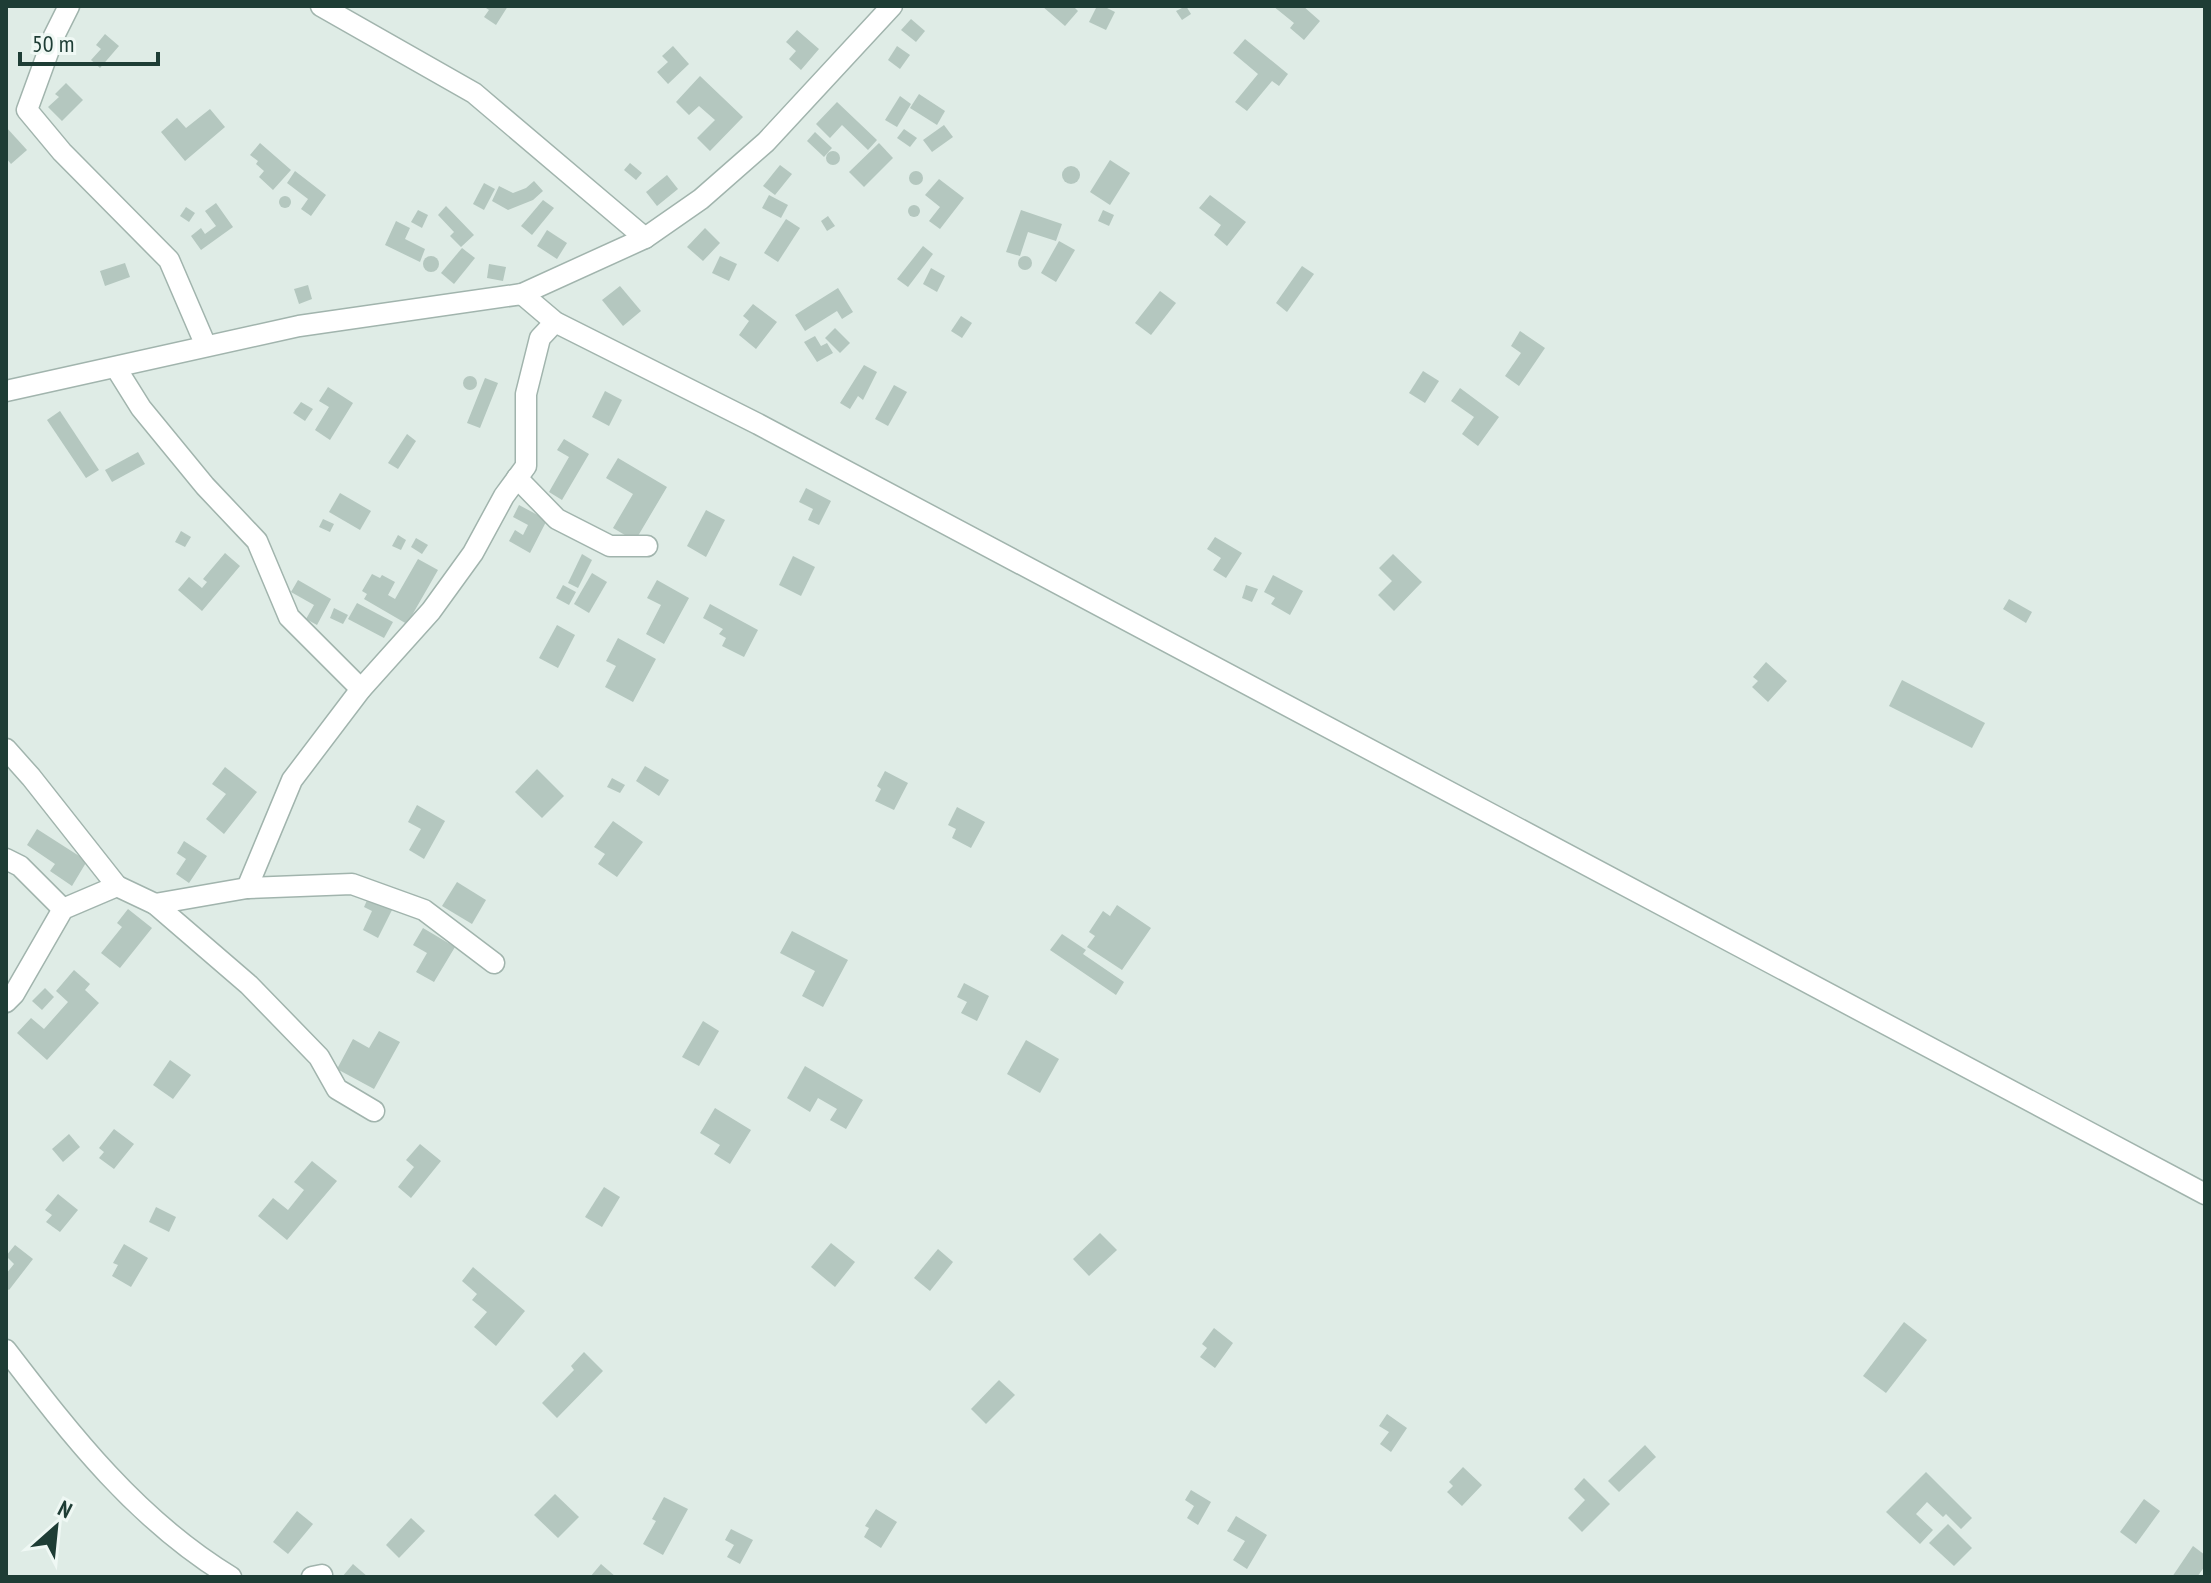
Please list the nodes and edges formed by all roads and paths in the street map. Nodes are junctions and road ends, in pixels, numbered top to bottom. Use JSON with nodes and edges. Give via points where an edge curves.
{"nodes":[{"id":1,"x":69,"y":6,"type":"edge"},
{"id":2,"x":321,"y":6,"type":"edge"},
{"id":3,"x":892,"y":6,"type":"edge"},
{"id":4,"x":645,"y":238,"type":"junction"},
{"id":5,"x":522,"y":294,"type":"junction"},
{"id":6,"x":555,"y":322,"type":"junction"},
{"id":7,"x":206,"y":346,"type":"junction"},
{"id":8,"x":116,"y":368,"type":"junction"},
{"id":9,"x":6,"y":391,"type":"edge"},
{"id":10,"x":517,"y":478,"type":"junction"},
{"id":11,"x":647,"y":546,"type":"dead end"},
{"id":12,"x":361,"y":689,"type":"junction"},
{"id":13,"x":6,"y":749,"type":"edge"},
{"id":14,"x":6,"y":859,"type":"edge"},
{"id":15,"x":117,"y":886,"type":"junction"},
{"id":16,"x":247,"y":888,"type":"junction"},
{"id":17,"x":155,"y":904,"type":"junction"},
{"id":18,"x":63,"y":909,"type":"junction"},
{"id":19,"x":494,"y":963,"type":"dead end"},
{"id":20,"x":6,"y":1002,"type":"edge"},
{"id":21,"x":374,"y":1111,"type":"dead end"},
{"id":22,"x":2205,"y":1194,"type":"edge"},
{"id":23,"x":6,"y":1350,"type":"edge"},
{"id":24,"x":231,"y":1577,"type":"edge"}],
"edges":[{"from":1,"to":7,"type":"street","via":[[27,110],[169,260]]},
{"from":2,"to":4,"type":"street","via":[[474,93]]},
{"from":3,"to":4,"type":"street","via":[[766,142],[701,199]]},
{"from":4,"to":5,"type":"street"},
{"from":5,"to":6,"type":"street"},
{"from":5,"to":7,"type":"street","via":[[299,326]]},
{"from":6,"to":10,"type":"street","via":[[540,338],[526,394],[526,466]]},
{"from":6,"to":22,"type":"street","via":[[772,431]]},
{"from":7,"to":8,"type":"street"},
{"from":8,"to":9,"type":"street"},
{"from":8,"to":12,"type":"street","via":[[141,408],[257,541],[289,617]]},
{"from":10,"to":11,"type":"street","via":[[570,526],[610,546]]},
{"from":10,"to":12,"type":"street","via":[[431,611]]},
{"from":12,"to":16,"type":"street","via":[[292,780]]},
{"from":13,"to":15,"type":"street"},
{"from":14,"to":18,"type":"street"},
{"from":15,"to":17,"type":"street"},
{"from":15,"to":18,"type":"street"},
{"from":16,"to":17,"type":"street"},
{"from":16,"to":19,"type":"street","via":[[352,884],[424,910]]},
{"from":17,"to":21,"type":"street","via":[[249,985],[319,1057],[337,1089]]},
{"from":18,"to":20,"type":"street"},
{"from":23,"to":24,"type":"street","via":[[73,1437],[130,1499]]}]}
